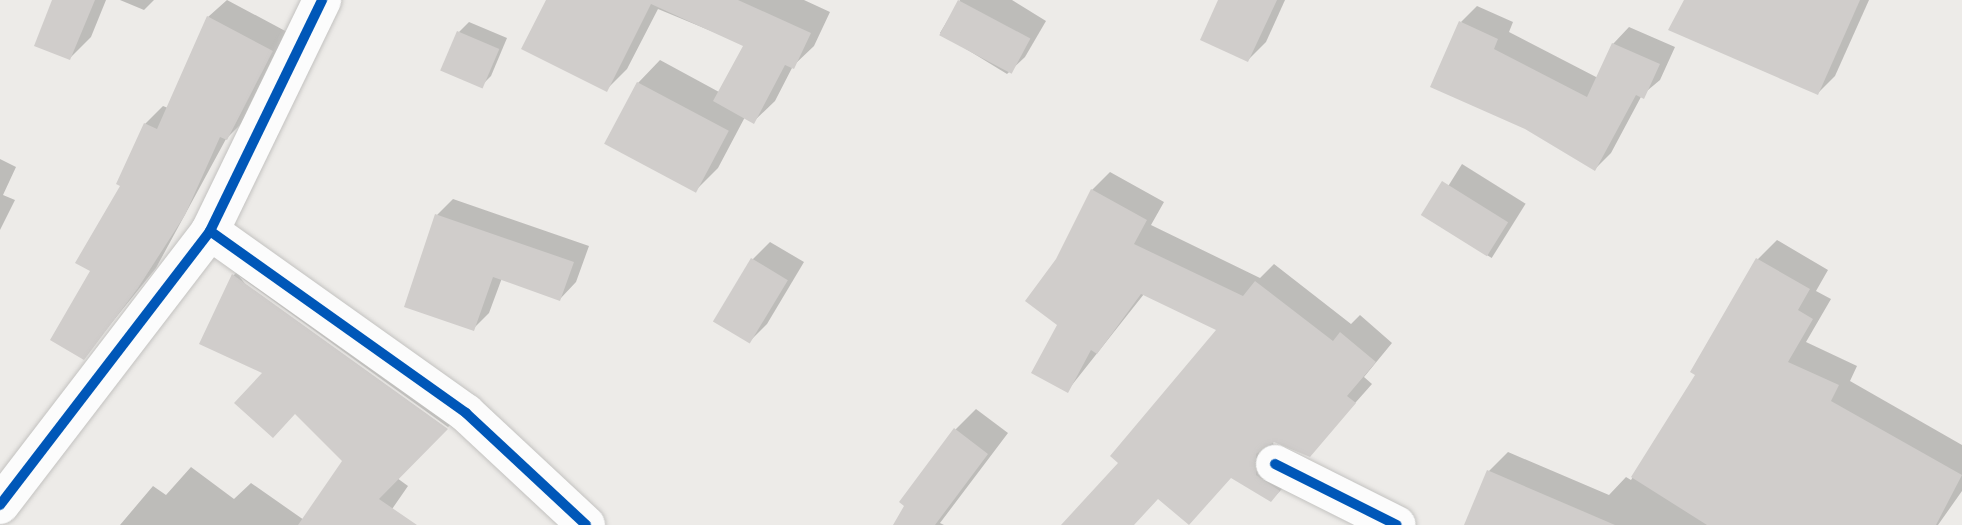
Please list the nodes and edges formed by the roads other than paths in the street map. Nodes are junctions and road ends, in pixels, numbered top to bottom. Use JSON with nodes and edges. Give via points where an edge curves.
{"nodes":[{"id":1,"x":322,"y":0,"type":"edge"},
{"id":2,"x":209,"y":230,"type":"junction"},
{"id":3,"x":1275,"y":464,"type":"dead end"},
{"id":4,"x":0,"y":505,"type":"edge"},
{"id":5,"x":586,"y":525,"type":"edge"},
{"id":6,"x":1396,"y":525,"type":"edge"}],
"edges":[{"from":1,"to":2,"type":"street"},
{"from":2,"to":4,"type":"street"},
{"from":2,"to":5,"type":"street","via":[[466,413]]},
{"from":3,"to":6,"type":"street"}]}
